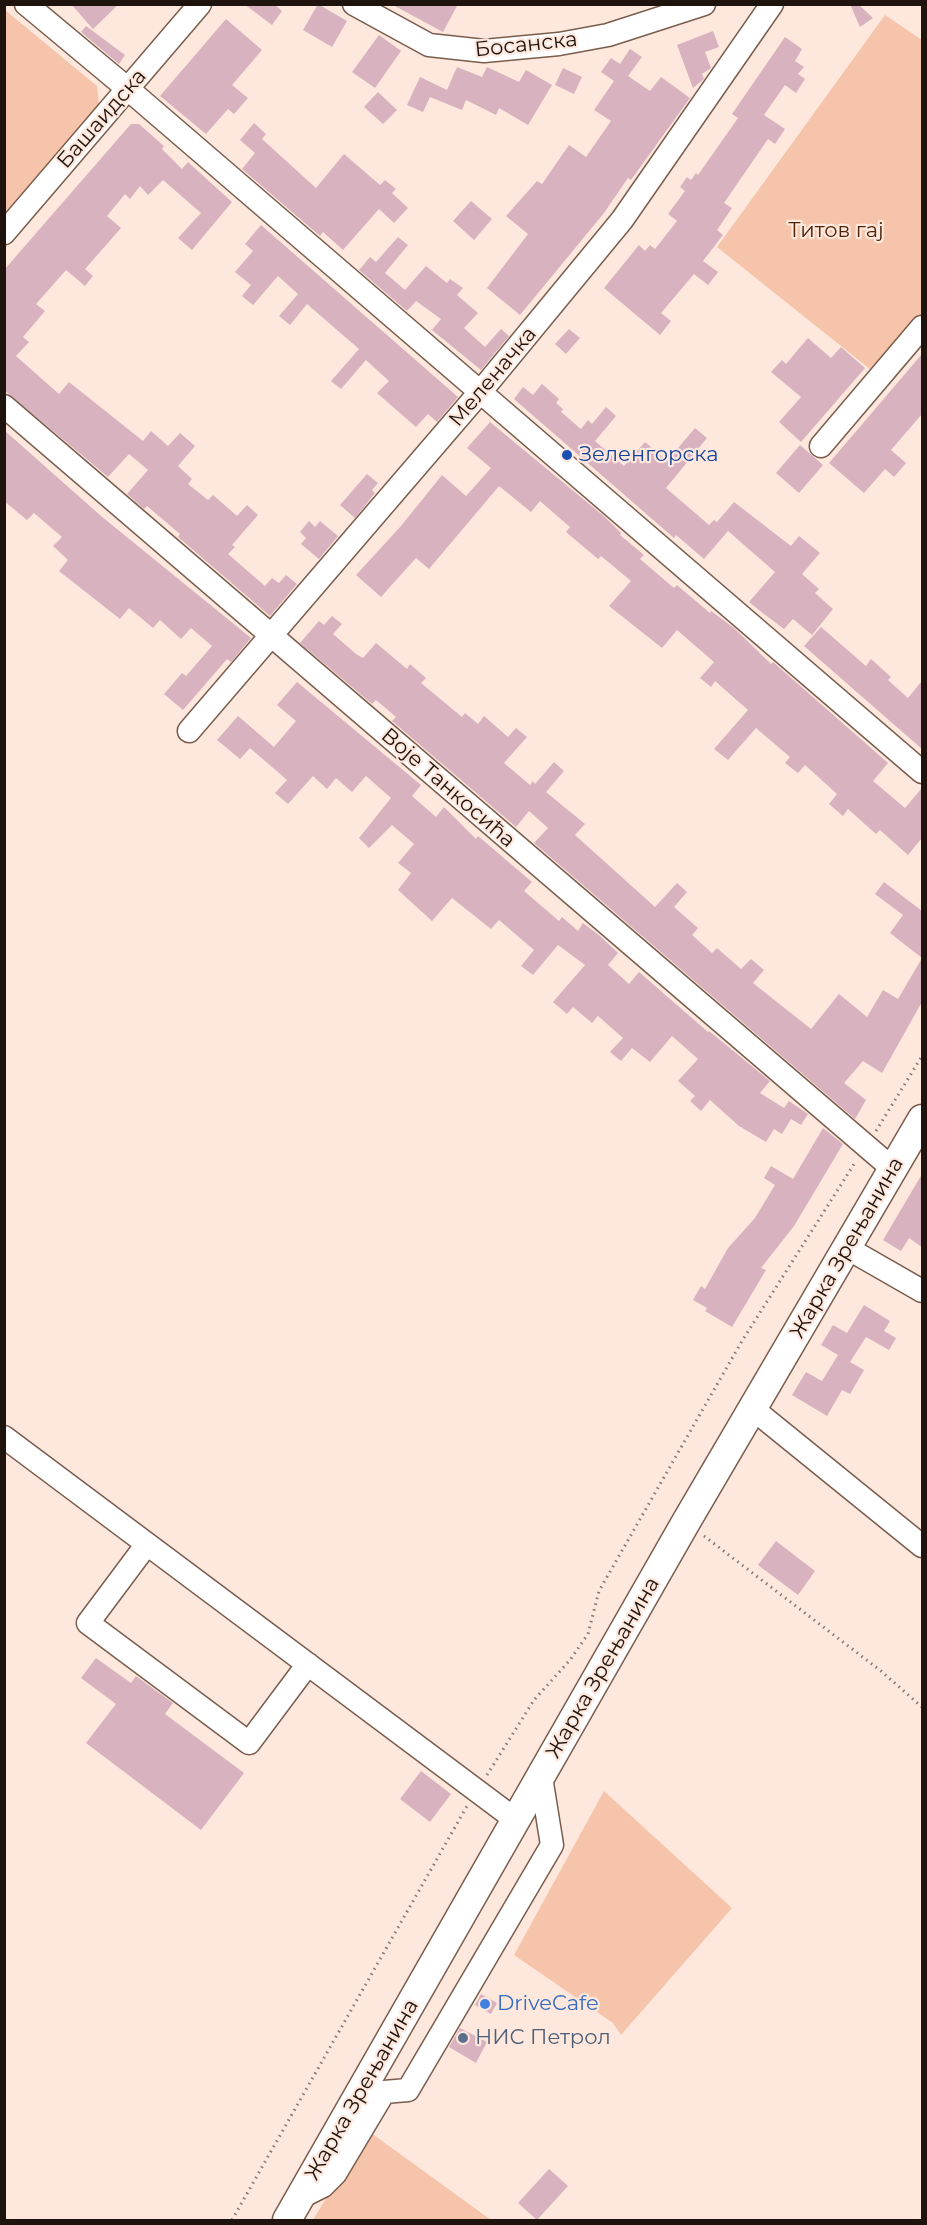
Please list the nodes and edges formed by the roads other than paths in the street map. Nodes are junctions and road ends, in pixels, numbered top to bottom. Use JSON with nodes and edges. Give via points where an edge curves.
{"nodes":[{"id":1,"x":26,"y":4,"type":"edge"},
{"id":2,"x":200,"y":4,"type":"edge"},
{"id":3,"x":354,"y":4,"type":"edge"},
{"id":4,"x":704,"y":4,"type":"edge"},
{"id":5,"x":772,"y":4,"type":"edge"},
{"id":6,"x":128,"y":88,"type":"junction"},
{"id":7,"x":4,"y":233,"type":"edge"},
{"id":8,"x":922,"y":327,"type":"edge"},
{"id":9,"x":481,"y":392,"type":"junction"},
{"id":10,"x":4,"y":406,"type":"edge"},
{"id":11,"x":820,"y":446,"type":"dead end"},
{"id":12,"x":272,"y":636,"type":"junction"},
{"id":13,"x":189,"y":731,"type":"dead end"},
{"id":14,"x":922,"y":772,"type":"edge"},
{"id":15,"x":922,"y":1119,"type":"edge"},
{"id":16,"x":893,"y":1169,"type":"junction"},
{"id":17,"x":847,"y":1248,"type":"junction"},
{"id":18,"x":922,"y":1291,"type":"edge"},
{"id":19,"x":753,"y":1408,"type":"junction"},
{"id":20,"x":4,"y":1437,"type":"edge"},
{"id":21,"x":147,"y":1544,"type":"junction"},
{"id":22,"x":922,"y":1546,"type":"edge"},
{"id":23,"x":308,"y":1664,"type":"junction"},
{"id":24,"x":541,"y":1777,"type":"junction"},
{"id":25,"x":516,"y":1820,"type":"junction"},
{"id":26,"x":294,"y":2209,"type":"edge"}],
"edges":[{"from":1,"to":6,"type":"street"},
{"from":2,"to":6,"type":"street","name":"Башаидска"},
{"from":3,"to":4,"type":"street","name":"Босанска","via":[[429,45],[484,51],[608,35]]},
{"from":5,"to":9,"type":"street","name":"Меленачка","via":[[622,220]]},
{"from":6,"to":7,"type":"street","name":"Башаидска"},
{"from":6,"to":9,"type":"street"},
{"from":8,"to":11,"type":"street"},
{"from":9,"to":12,"type":"street","name":"Меленачка"},
{"from":9,"to":14,"type":"street"},
{"from":10,"to":12,"type":"street","name":"Воје Танкосића"},
{"from":12,"to":13,"type":"street","name":"Меленачка"},
{"from":12,"to":16,"type":"street","name":"Воје Танкосића"},
{"from":15,"to":16,"type":"main road","name":"Жарка Зрењанина"},
{"from":16,"to":17,"type":"main road","name":"Жарка Зрењанина"},
{"from":17,"to":18,"type":"street"},
{"from":17,"to":19,"type":"main road","name":"Жарка Зрењанина"},
{"from":19,"to":22,"type":"street"},
{"from":19,"to":24,"type":"main road","name":"Жарка Зрењанина"},
{"from":20,"to":21,"type":"street"},
{"from":21,"to":23,"type":"street"},
{"from":21,"to":23,"type":"street","via":[[88,1623],[249,1743]]},
{"from":23,"to":25,"type":"street"},
{"from":24,"to":25,"type":"main road","name":"Жарка Зрењанина"},
{"from":24,"to":26,"type":"street","via":[[552,1845],[408,2090],[384,2092],[335,2174]]},
{"from":25,"to":26,"type":"main road","name":"Жарка Зрењанина"}]}
